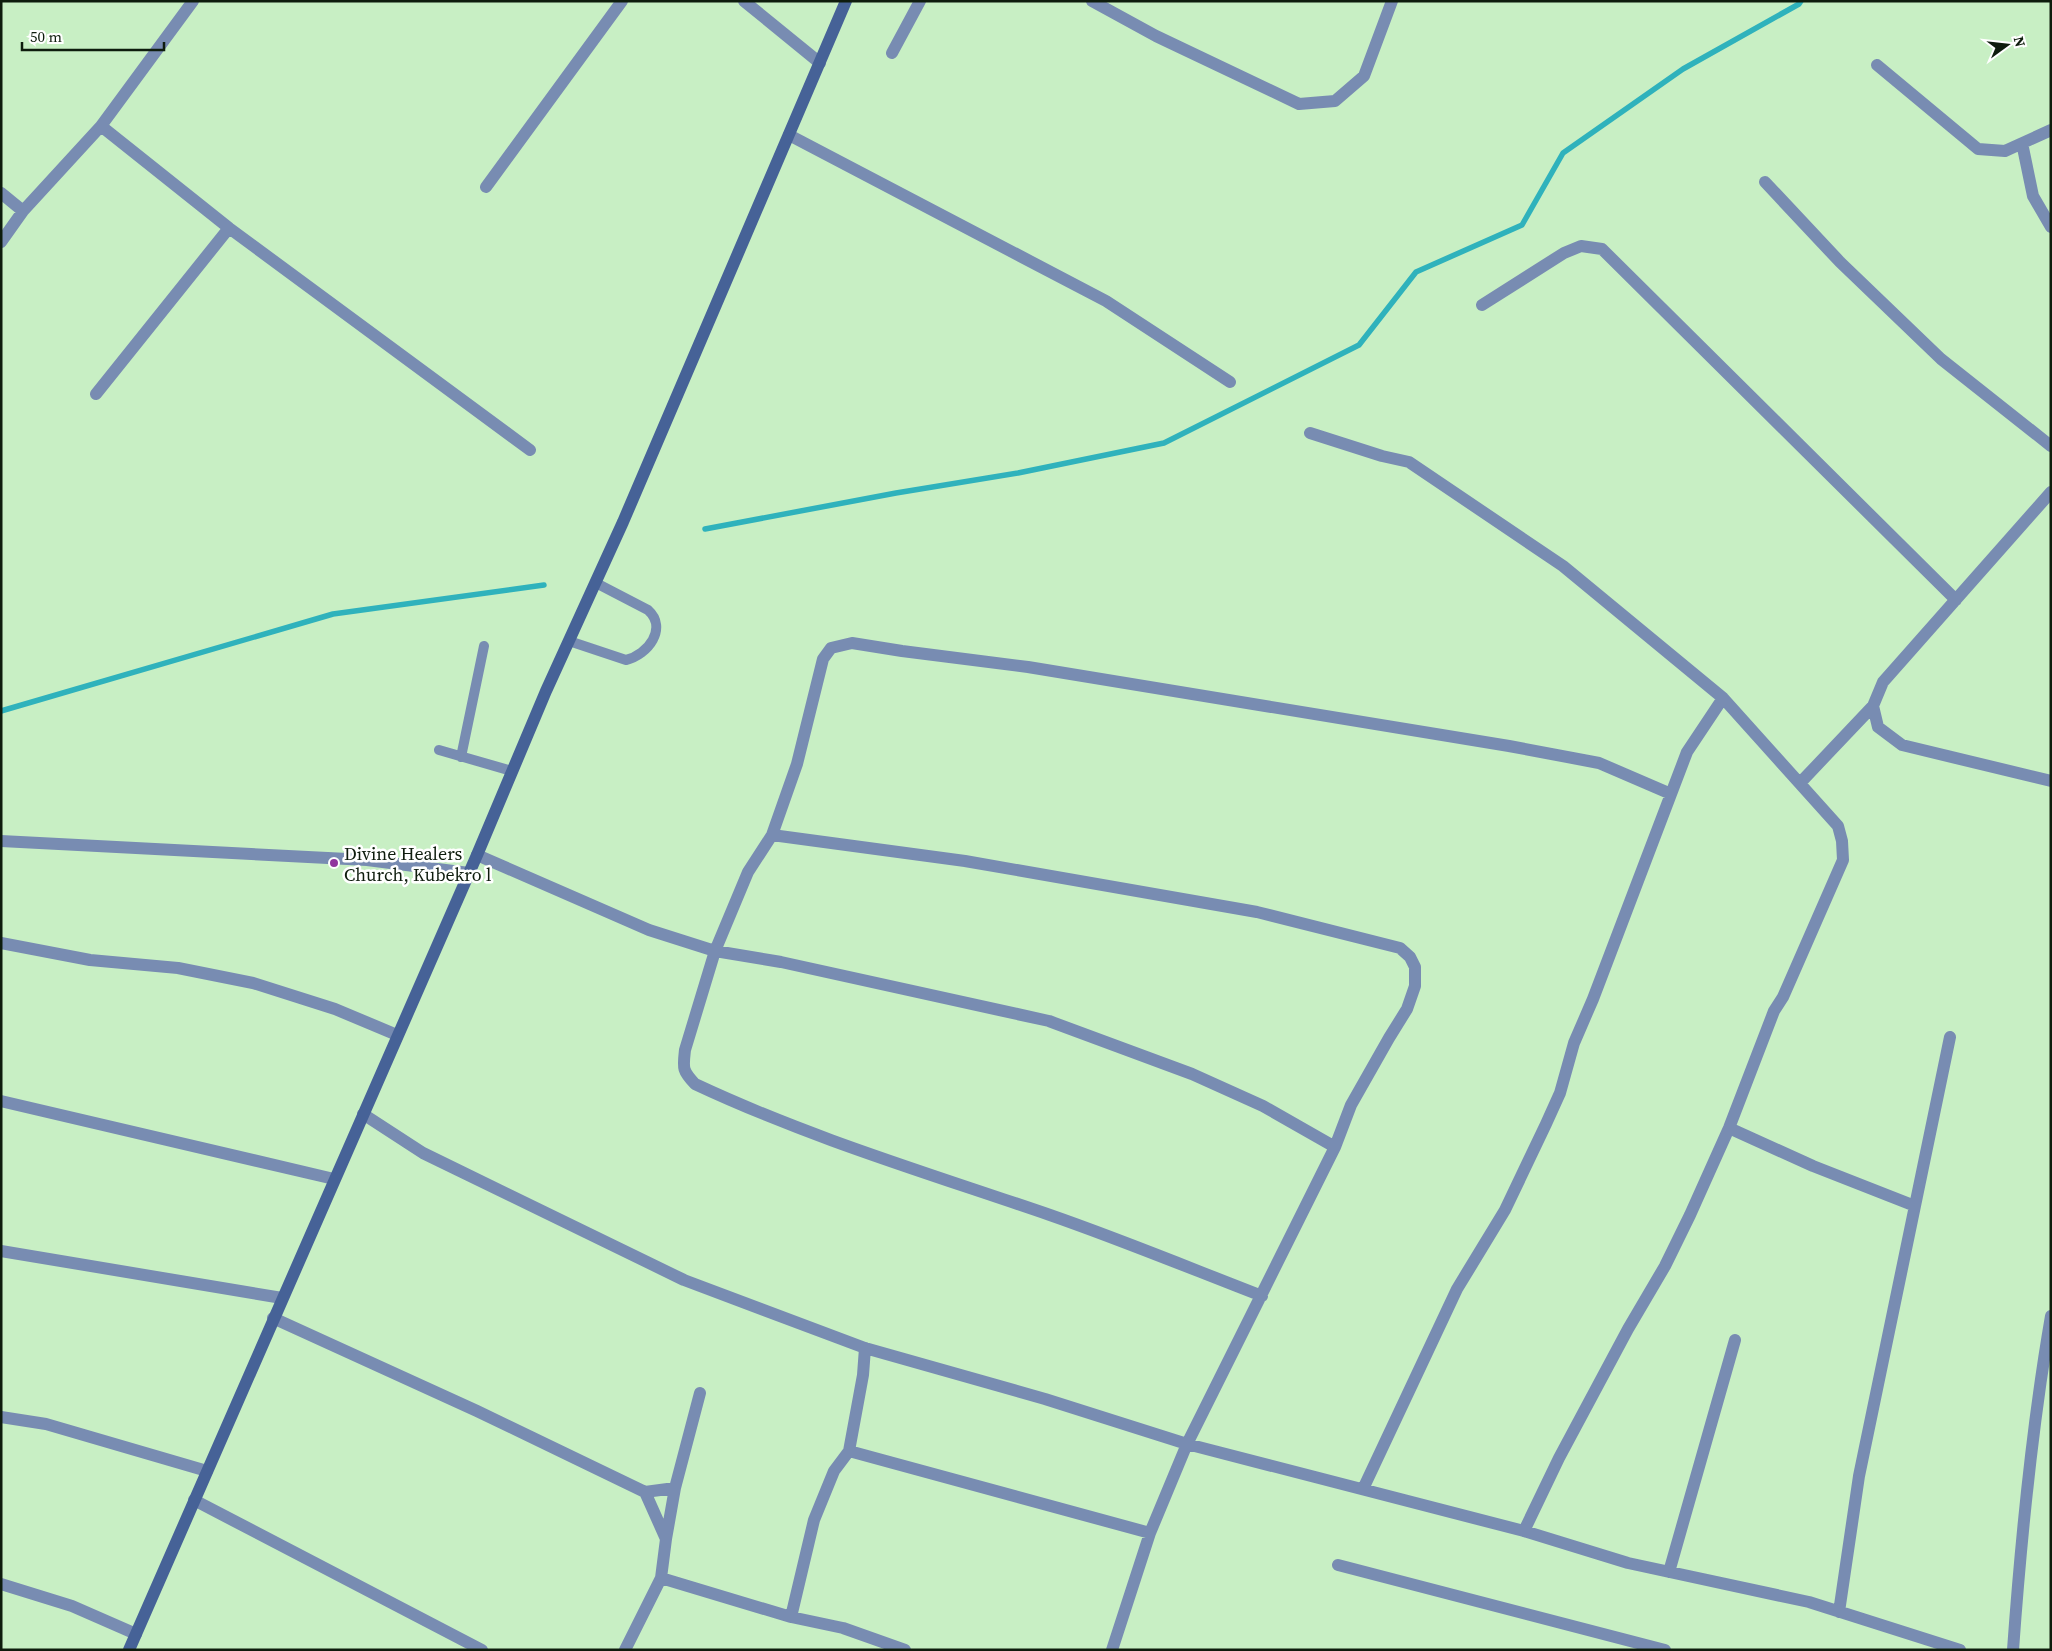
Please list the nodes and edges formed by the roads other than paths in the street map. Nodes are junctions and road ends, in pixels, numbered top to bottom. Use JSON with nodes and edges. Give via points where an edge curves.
{"nodes":[{"id":1,"x":193,"y":1,"type":"edge"},
{"id":2,"x":622,"y":1,"type":"edge"},
{"id":3,"x":744,"y":1,"type":"edge"},
{"id":4,"x":846,"y":1,"type":"edge"},
{"id":5,"x":920,"y":1,"type":"edge"},
{"id":6,"x":1092,"y":1,"type":"edge"},
{"id":7,"x":1392,"y":1,"type":"edge"},
{"id":8,"x":892,"y":54,"type":"dead end"},
{"id":9,"x":820,"y":63,"type":"junction"},
{"id":10,"x":1877,"y":65,"type":"dead end"},
{"id":11,"x":101,"y":126,"type":"junction"},
{"id":12,"x":2051,"y":130,"type":"edge"},
{"id":13,"x":789,"y":135,"type":"junction"},
{"id":14,"x":2022,"y":143,"type":"junction"},
{"id":15,"x":1765,"y":182,"type":"dead end"},
{"id":16,"x":486,"y":187,"type":"dead end"},
{"id":17,"x":1,"y":193,"type":"edge"},
{"id":18,"x":23,"y":211,"type":"junction"},
{"id":19,"x":2051,"y":227,"type":"edge"},
{"id":20,"x":230,"y":228,"type":"junction"},
{"id":21,"x":1,"y":242,"type":"edge"},
{"id":22,"x":1482,"y":305,"type":"dead end"},
{"id":23,"x":1230,"y":382,"type":"dead end"},
{"id":24,"x":96,"y":394,"type":"dead end"},
{"id":25,"x":1310,"y":433,"type":"dead end"},
{"id":26,"x":2051,"y":446,"type":"edge"},
{"id":27,"x":530,"y":450,"type":"dead end"},
{"id":28,"x":2051,"y":492,"type":"edge"},
{"id":29,"x":596,"y":583,"type":"junction"},
{"id":30,"x":1956,"y":600,"type":"junction"},
{"id":31,"x":569,"y":641,"type":"junction"},
{"id":32,"x":484,"y":646,"type":"dead end"},
{"id":33,"x":1723,"y":698,"type":"junction"},
{"id":34,"x":1872,"y":706,"type":"junction"},
{"id":35,"x":439,"y":750,"type":"dead end"},
{"id":36,"x":461,"y":756,"type":"junction"},
{"id":37,"x":512,"y":771,"type":"junction"},
{"id":38,"x":2051,"y":781,"type":"edge"},
{"id":39,"x":1800,"y":783,"type":"junction"},
{"id":40,"x":1671,"y":794,"type":"junction"},
{"id":41,"x":772,"y":835,"type":"junction"},
{"id":42,"x":1,"y":841,"type":"edge"},
{"id":43,"x":477,"y":855,"type":"junction"},
{"id":44,"x":469,"y":873,"type":"junction"},
{"id":45,"x":1,"y":943,"type":"edge"},
{"id":46,"x":715,"y":951,"type":"junction"},
{"id":47,"x":397,"y":1036,"type":"junction"},
{"id":48,"x":1950,"y":1037,"type":"dead end"},
{"id":49,"x":1,"y":1101,"type":"edge"},
{"id":50,"x":363,"y":1114,"type":"junction"},
{"id":51,"x":1729,"y":1128,"type":"junction"},
{"id":52,"x":1336,"y":1147,"type":"junction"},
{"id":53,"x":334,"y":1179,"type":"junction"},
{"id":54,"x":1915,"y":1206,"type":"junction"},
{"id":55,"x":1,"y":1251,"type":"edge"},
{"id":56,"x":1262,"y":1296,"type":"junction"},
{"id":57,"x":282,"y":1298,"type":"junction"},
{"id":58,"x":2051,"y":1316,"type":"edge"},
{"id":59,"x":274,"y":1318,"type":"junction"},
{"id":60,"x":1735,"y":1340,"type":"dead end"},
{"id":61,"x":865,"y":1348,"type":"junction"},
{"id":62,"x":700,"y":1393,"type":"dead end"},
{"id":63,"x":1,"y":1417,"type":"edge"},
{"id":64,"x":1187,"y":1444,"type":"junction"},
{"id":65,"x":848,"y":1451,"type":"junction"},
{"id":66,"x":207,"y":1471,"type":"junction"},
{"id":67,"x":675,"y":1488,"type":"junction"},
{"id":68,"x":1364,"y":1489,"type":"junction"},
{"id":69,"x":645,"y":1492,"type":"junction"},
{"id":70,"x":194,"y":1500,"type":"junction"},
{"id":71,"x":1524,"y":1531,"type":"junction"},
{"id":72,"x":1150,"y":1533,"type":"junction"},
{"id":73,"x":666,"y":1539,"type":"junction"},
{"id":74,"x":1338,"y":1564,"type":"dead end"},
{"id":75,"x":1669,"y":1572,"type":"junction"},
{"id":76,"x":661,"y":1578,"type":"junction"},
{"id":77,"x":1,"y":1584,"type":"edge"},
{"id":78,"x":1839,"y":1612,"type":"junction"},
{"id":79,"x":791,"y":1617,"type":"junction"},
{"id":80,"x":136,"y":1634,"type":"junction"},
{"id":81,"x":129,"y":1650,"type":"edge"},
{"id":82,"x":482,"y":1650,"type":"edge"},
{"id":83,"x":625,"y":1650,"type":"edge"},
{"id":84,"x":905,"y":1650,"type":"edge"},
{"id":85,"x":1112,"y":1650,"type":"edge"},
{"id":86,"x":1666,"y":1650,"type":"edge"},
{"id":87,"x":1960,"y":1650,"type":"edge"},
{"id":88,"x":2013,"y":1650,"type":"edge"}],
"edges":[{"from":1,"to":11,"type":"street"},
{"from":2,"to":16,"type":"street"},
{"from":3,"to":9,"type":"street"},
{"from":4,"to":9,"type":"main road"},
{"from":5,"to":8,"type":"street"},
{"from":6,"to":7,"type":"street","via":[[1156,36],[1298,104],[1335,101],[1364,76]]},
{"from":9,"to":13,"type":"main road"},
{"from":10,"to":14,"type":"street","via":[[1978,149],[2005,151]]},
{"from":11,"to":18,"type":"street"},
{"from":11,"to":20,"type":"street"},
{"from":12,"to":14,"type":"street"},
{"from":13,"to":23,"type":"street","via":[[1106,301]]},
{"from":13,"to":29,"type":"main road"},
{"from":14,"to":19,"type":"street","via":[[2033,196]]},
{"from":15,"to":26,"type":"street","via":[[1840,262],[1941,359]]},
{"from":17,"to":18,"type":"street"},
{"from":18,"to":21,"type":"street"},
{"from":20,"to":24,"type":"street"},
{"from":20,"to":27,"type":"street"},
{"from":22,"to":30,"type":"street","via":[[1564,253],[1581,246],[1602,249]]},
{"from":25,"to":33,"type":"street","via":[[1409,462],[1563,566]]},
{"from":28,"to":30,"type":"street"},
{"from":29,"to":31,"type":"main road"},
{"from":29,"to":31,"type":"lane","via":[[648,610],[658,628],[653,640],[644,651],[626,660]]},
{"from":30,"to":34,"type":"street","via":[[1883,682]]},
{"from":31,"to":37,"type":"main road"},
{"from":32,"to":36,"type":"lane"},
{"from":33,"to":39,"type":"street"},
{"from":33,"to":40,"type":"street","via":[[1687,752]]},
{"from":34,"to":38,"type":"street","via":[[1878,727],[1902,745]]},
{"from":34,"to":39,"type":"street"},
{"from":35,"to":36,"type":"lane"},
{"from":36,"to":37,"type":"lane"},
{"from":37,"to":43,"type":"main road"},
{"from":39,"to":51,"type":"street","via":[[1838,826],[1843,860],[1774,1011]]},
{"from":40,"to":41,"type":"street","via":[[1599,763],[1509,746],[1028,667],[852,643],[831,648],[824,660],[797,764]]},
{"from":40,"to":68,"type":"street","via":[[1574,1043],[1553,1109],[1504,1210],[1457,1289]]},
{"from":41,"to":46,"type":"street","via":[[748,872]]},
{"from":41,"to":52,"type":"street","via":[[965,861],[1257,912],[1400,948],[1415,967],[1415,986],[1407,1009],[1351,1105]]},
{"from":42,"to":44,"type":"street","via":[[367,860]]},
{"from":43,"to":44,"type":"main road"},
{"from":43,"to":46,"type":"street","via":[[649,930]]},
{"from":44,"to":47,"type":"main road"},
{"from":45,"to":47,"type":"street","via":[[90,960],[178,968],[253,983],[335,1009]]},
{"from":46,"to":52,"type":"street","via":[[781,962],[1049,1021],[1192,1074],[1262,1106]]},
{"from":46,"to":56,"type":"street","via":[[685,1050],[683,1067],[695,1084],[835,1142],[1052,1216]]},
{"from":47,"to":50,"type":"main road"},
{"from":48,"to":54,"type":"street"},
{"from":49,"to":53,"type":"street"},
{"from":50,"to":53,"type":"main road"},
{"from":50,"to":61,"type":"street","via":[[423,1153],[684,1280]]},
{"from":51,"to":54,"type":"street","via":[[1813,1166]]},
{"from":51,"to":71,"type":"street","via":[[1665,1266],[1559,1458]]},
{"from":52,"to":56,"type":"street"},
{"from":53,"to":57,"type":"main road"},
{"from":54,"to":78,"type":"street","via":[[1859,1476]]},
{"from":55,"to":57,"type":"street"},
{"from":56,"to":64,"type":"street"},
{"from":57,"to":59,"type":"main road"},
{"from":58,"to":88,"type":"street","via":[[2035,1419],[2018,1570]]},
{"from":59,"to":66,"type":"main road"},
{"from":59,"to":69,"type":"street"},
{"from":60,"to":75,"type":"street"},
{"from":61,"to":64,"type":"street"},
{"from":61,"to":65,"type":"street"},
{"from":62,"to":67,"type":"street"},
{"from":63,"to":66,"type":"street","via":[[46,1424]]},
{"from":64,"to":68,"type":"street"},
{"from":64,"to":72,"type":"street"},
{"from":65,"to":72,"type":"street"},
{"from":65,"to":79,"type":"street","via":[[834,1471],[814,1520]]},
{"from":66,"to":70,"type":"main road"},
{"from":67,"to":69,"type":"street"},
{"from":67,"to":73,"type":"street"},
{"from":68,"to":71,"type":"street"},
{"from":69,"to":73,"type":"street"},
{"from":70,"to":80,"type":"main road"},
{"from":70,"to":82,"type":"street"},
{"from":71,"to":75,"type":"street"},
{"from":72,"to":85,"type":"street"},
{"from":73,"to":76,"type":"street"},
{"from":74,"to":86,"type":"street"},
{"from":75,"to":78,"type":"street","via":[[1809,1602]]},
{"from":76,"to":79,"type":"street"},
{"from":76,"to":83,"type":"street"},
{"from":77,"to":80,"type":"street","via":[[72,1606]]},
{"from":78,"to":87,"type":"street"},
{"from":79,"to":84,"type":"street","via":[[843,1628]]},
{"from":80,"to":81,"type":"main road"}]}
